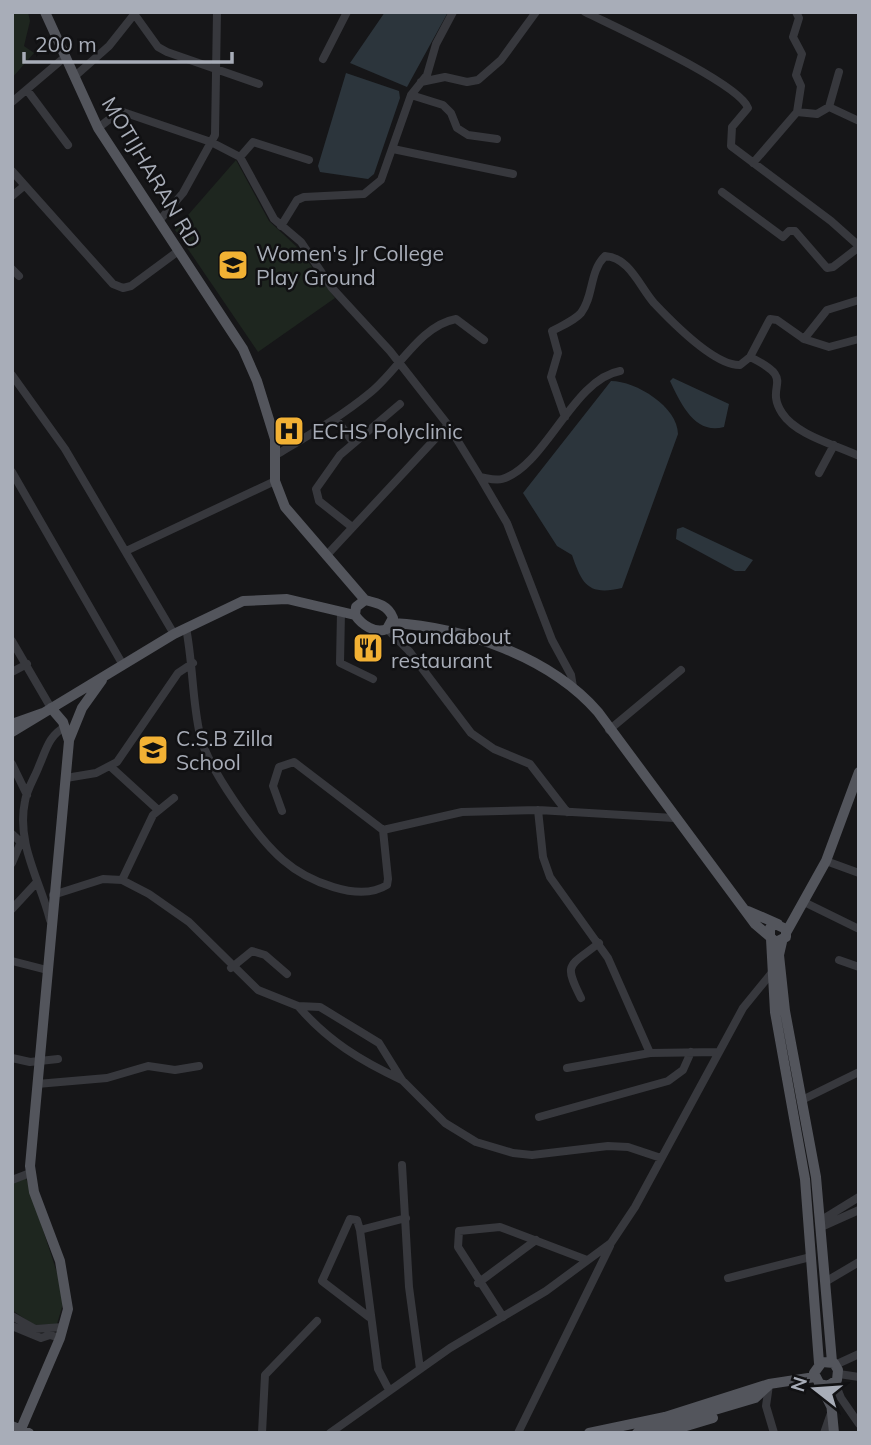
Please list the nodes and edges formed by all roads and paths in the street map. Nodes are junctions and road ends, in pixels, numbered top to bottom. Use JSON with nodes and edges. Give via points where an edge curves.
{"nodes":[{"id":1,"x":45,"y":12,"type":"edge"},
{"id":2,"x":217,"y":12,"type":"edge"},
{"id":3,"x":347,"y":12,"type":"edge"},
{"id":4,"x":453,"y":12,"type":"edge"},
{"id":5,"x":536,"y":12,"type":"edge"},
{"id":6,"x":585,"y":12,"type":"edge"},
{"id":7,"x":796,"y":12,"type":"edge"},
{"id":8,"x":136,"y":13,"type":"edge"},
{"id":9,"x":65,"y":57,"type":"junction"},
{"id":10,"x":323,"y":59,"type":"dead end"},
{"id":11,"x":214,"y":69,"type":"junction"},
{"id":12,"x":839,"y":72,"type":"dead end"},
{"id":13,"x":74,"y":77,"type":"junction"},
{"id":14,"x":421,"y":82,"type":"junction"},
{"id":15,"x":259,"y":83,"type":"dead end"},
{"id":16,"x":27,"y":90,"type":"junction"},
{"id":17,"x":411,"y":95,"type":"junction"},
{"id":18,"x":12,"y":102,"type":"edge"},
{"id":19,"x":829,"y":107,"type":"junction"},
{"id":20,"x":797,"y":111,"type":"junction"},
{"id":21,"x":859,"y":121,"type":"edge"},
{"id":22,"x":98,"y":128,"type":"junction"},
{"id":23,"x":497,"y":139,"type":"dead end"},
{"id":24,"x":211,"y":142,"type":"junction"},
{"id":25,"x":68,"y":145,"type":"dead end"},
{"id":26,"x":393,"y":149,"type":"junction"},
{"id":27,"x":240,"y":157,"type":"junction"},
{"id":28,"x":309,"y":160,"type":"dead end"},
{"id":29,"x":753,"y":163,"type":"junction"},
{"id":30,"x":12,"y":171,"type":"edge"},
{"id":31,"x":513,"y":174,"type":"dead end"},
{"id":32,"x":24,"y":186,"type":"junction"},
{"id":33,"x":722,"y":192,"type":"dead end"},
{"id":34,"x":12,"y":196,"type":"edge"},
{"id":35,"x":159,"y":221,"type":"junction"},
{"id":36,"x":281,"y":226,"type":"junction"},
{"id":37,"x":859,"y":246,"type":"edge"},
{"id":38,"x":177,"y":252,"type":"junction"},
{"id":39,"x":859,"y":300,"type":"edge"},
{"id":40,"x":804,"y":339,"type":"junction"},
{"id":41,"x":859,"y":340,"type":"edge"},
{"id":42,"x":484,"y":341,"type":"dead end"},
{"id":43,"x":751,"y":357,"type":"junction"},
{"id":44,"x":400,"y":364,"type":"junction"},
{"id":45,"x":620,"y":371,"type":"dead end"},
{"id":46,"x":12,"y":375,"type":"edge"},
{"id":47,"x":21,"y":390,"type":"junction"},
{"id":48,"x":12,"y":395,"type":"edge"},
{"id":49,"x":400,"y":404,"type":"dead end"},
{"id":50,"x":565,"y":417,"type":"junction"},
{"id":51,"x":336,"y":419,"type":"junction"},
{"id":52,"x":448,"y":425,"type":"junction"},
{"id":53,"x":353,"y":442,"type":"junction"},
{"id":54,"x":834,"y":445,"type":"junction"},
{"id":55,"x":276,"y":454,"type":"junction"},
{"id":56,"x":859,"y":456,"type":"edge"},
{"id":57,"x":12,"y":471,"type":"edge"},
{"id":58,"x":818,"y":473,"type":"dead end"},
{"id":59,"x":480,"y":477,"type":"junction"},
{"id":60,"x":275,"y":481,"type":"junction"},
{"id":61,"x":352,"y":527,"type":"junction"},
{"id":62,"x":126,"y":551,"type":"junction"},
{"id":63,"x":327,"y":556,"type":"junction"},
{"id":64,"x":365,"y":600,"type":"junction"},
{"id":65,"x":341,"y":612,"type":"junction"},
{"id":66,"x":355,"y":615,"type":"junction"},
{"id":67,"x":390,"y":626,"type":"junction"},
{"id":68,"x":186,"y":628,"type":"junction"},
{"id":69,"x":174,"y":634,"type":"junction"},
{"id":70,"x":12,"y":641,"type":"edge"},
{"id":71,"x":192,"y":663,"type":"junction"},
{"id":72,"x":27,"y":664,"type":"junction"},
{"id":73,"x":123,"y":665,"type":"junction"},
{"id":74,"x":681,"y":670,"type":"dead end"},
{"id":75,"x":12,"y":672,"type":"edge"},
{"id":76,"x":105,"y":677,"type":"junction"},
{"id":77,"x":373,"y":680,"type":"dead end"},
{"id":78,"x":573,"y":687,"type":"junction"},
{"id":79,"x":47,"y":711,"type":"junction"},
{"id":80,"x":12,"y":724,"type":"edge"},
{"id":81,"x":65,"y":727,"type":"junction"},
{"id":82,"x":609,"y":730,"type":"junction"},
{"id":83,"x":12,"y":732,"type":"edge"},
{"id":84,"x":69,"y":740,"type":"junction"},
{"id":85,"x":12,"y":764,"type":"edge"},
{"id":86,"x":111,"y":767,"type":"junction"},
{"id":87,"x":859,"y":772,"type":"edge"},
{"id":88,"x":66,"y":778,"type":"junction"},
{"id":89,"x":27,"y":795,"type":"junction"},
{"id":90,"x":174,"y":797,"type":"dead end"},
{"id":91,"x":157,"y":809,"type":"junction"},
{"id":92,"x":538,"y":810,"type":"junction"},
{"id":93,"x":282,"y":811,"type":"dead end"},
{"id":94,"x":567,"y":812,"type":"junction"},
{"id":95,"x":674,"y":818,"type":"junction"},
{"id":96,"x":383,"y":830,"type":"junction"},
{"id":97,"x":12,"y":834,"type":"edge"},
{"id":98,"x":23,"y":845,"type":"junction"},
{"id":99,"x":826,"y":861,"type":"junction"},
{"id":100,"x":12,"y":863,"type":"edge"},
{"id":101,"x":859,"y":873,"type":"edge"},
{"id":102,"x":122,"y":880,"type":"junction"},
{"id":103,"x":37,"y":882,"type":"junction"},
{"id":104,"x":53,"y":895,"type":"junction"},
{"id":105,"x":804,"y":902,"type":"junction"},
{"id":106,"x":12,"y":909,"type":"edge"},
{"id":107,"x":748,"y":911,"type":"junction"},
{"id":108,"x":51,"y":922,"type":"junction"},
{"id":109,"x":782,"y":926,"type":"junction"},
{"id":110,"x":859,"y":929,"type":"edge"},
{"id":111,"x":774,"y":939,"type":"junction"},
{"id":112,"x":598,"y":943,"type":"junction"},
{"id":113,"x":839,"y":960,"type":"dead end"},
{"id":114,"x":12,"y":961,"type":"edge"},
{"id":115,"x":859,"y":967,"type":"edge"},
{"id":116,"x":232,"y":968,"type":"junction"},
{"id":117,"x":47,"y":970,"type":"junction"},
{"id":118,"x":777,"y":970,"type":"junction"},
{"id":119,"x":287,"y":974,"type":"dead end"},
{"id":120,"x":581,"y":998,"type":"dead end"},
{"id":121,"x":298,"y":1006,"type":"junction"},
{"id":122,"x":691,"y":1052,"type":"junction"},
{"id":123,"x":719,"y":1052,"type":"junction"},
{"id":124,"x":650,"y":1053,"type":"junction"},
{"id":125,"x":12,"y":1058,"type":"edge"},
{"id":126,"x":58,"y":1059,"type":"dead end"},
{"id":127,"x":41,"y":1061,"type":"junction"},
{"id":128,"x":200,"y":1066,"type":"dead end"},
{"id":129,"x":568,"y":1068,"type":"dead end"},
{"id":130,"x":859,"y":1072,"type":"edge"},
{"id":131,"x":402,"y":1080,"type":"junction"},
{"id":132,"x":37,"y":1084,"type":"junction"},
{"id":133,"x":802,"y":1100,"type":"junction"},
{"id":134,"x":539,"y":1117,"type":"dead end"},
{"id":135,"x":661,"y":1158,"type":"junction"},
{"id":136,"x":402,"y":1165,"type":"dead end"},
{"id":137,"x":30,"y":1169,"type":"junction"},
{"id":138,"x":12,"y":1180,"type":"edge"},
{"id":139,"x":859,"y":1197,"type":"edge"},
{"id":140,"x":859,"y":1210,"type":"edge"},
{"id":141,"x":406,"y":1218,"type":"junction"},
{"id":142,"x":820,"y":1224,"type":"junction"},
{"id":143,"x":360,"y":1230,"type":"junction"},
{"id":144,"x":536,"y":1240,"type":"junction"},
{"id":145,"x":611,"y":1243,"type":"junction"},
{"id":146,"x":810,"y":1257,"type":"junction"},
{"id":147,"x":587,"y":1260,"type":"junction"},
{"id":148,"x":859,"y":1262,"type":"edge"},
{"id":149,"x":728,"y":1278,"type":"dead end"},
{"id":150,"x":825,"y":1282,"type":"junction"},
{"id":151,"x":478,"y":1283,"type":"junction"},
{"id":152,"x":12,"y":1316,"type":"edge"},
{"id":153,"x":369,"y":1317,"type":"junction"},
{"id":154,"x":503,"y":1317,"type":"junction"},
{"id":155,"x":317,"y":1321,"type":"dead end"},
{"id":156,"x":12,"y":1326,"type":"edge"},
{"id":157,"x":63,"y":1327,"type":"junction"},
{"id":158,"x":60,"y":1338,"type":"junction"},
{"id":159,"x":859,"y":1354,"type":"edge"},
{"id":160,"x":819,"y":1363,"type":"junction"},
{"id":161,"x":420,"y":1368,"type":"junction"},
{"id":162,"x":835,"y":1373,"type":"junction"},
{"id":163,"x":859,"y":1377,"type":"edge"},
{"id":164,"x":817,"y":1380,"type":"junction"},
{"id":165,"x":769,"y":1384,"type":"junction"},
{"id":166,"x":389,"y":1391,"type":"junction"},
{"id":167,"x":831,"y":1408,"type":"junction"},
{"id":168,"x":859,"y":1424,"type":"edge"},
{"id":169,"x":20,"y":1430,"type":"edge"},
{"id":170,"x":262,"y":1433,"type":"edge"},
{"id":171,"x":330,"y":1433,"type":"edge"},
{"id":172,"x":518,"y":1433,"type":"edge"},
{"id":173,"x":589,"y":1433,"type":"edge"},
{"id":174,"x":638,"y":1433,"type":"edge"},
{"id":175,"x":663,"y":1433,"type":"edge"},
{"id":176,"x":774,"y":1433,"type":"edge"},
{"id":177,"x":824,"y":1433,"type":"edge"},
{"id":178,"x":834,"y":1433,"type":"edge"}],
"edges":[{"from":1,"to":9,"type":"main road","name":"MOTIJHARAN RD"},
{"from":2,"to":11,"type":"street"},
{"from":3,"to":10,"type":"street"},
{"from":4,"to":14,"type":"street"},
{"from":5,"to":14,"type":"street","via":[[500,60],[478,80],[445,77]]},
{"from":6,"to":29,"type":"street","via":[[722,83],[743,99],[748,108],[729,138],[731,146]]},
{"from":7,"to":20,"type":"street","via":[[799,18],[793,37],[802,54],[796,75],[801,86]]},
{"from":8,"to":11,"type":"street","via":[[159,47]]},
{"from":8,"to":13,"type":"street","via":[[109,46]]},
{"from":9,"to":13,"type":"main road","name":"MOTIJHARAN RD"},
{"from":9,"to":16,"type":"street"},
{"from":11,"to":15,"type":"street"},
{"from":11,"to":24,"type":"street","via":[[216,111]]},
{"from":12,"to":19,"type":"street"},
{"from":13,"to":22,"type":"main road","name":"MOTIJHARAN RD"},
{"from":14,"to":17,"type":"street"},
{"from":16,"to":18,"type":"street"},
{"from":16,"to":25,"type":"street"},
{"from":17,"to":23,"type":"street","via":[[448,108],[457,128],[468,135]]},
{"from":17,"to":26,"type":"street"},
{"from":19,"to":20,"type":"street","via":[[817,114]]},
{"from":19,"to":21,"type":"street"},
{"from":20,"to":29,"type":"street"},
{"from":22,"to":24,"type":"street","via":[[120,111]]},
{"from":22,"to":35,"type":"main road","name":"MOTIJHARAN RD"},
{"from":24,"to":27,"type":"street"},
{"from":24,"to":35,"type":"street","via":[[183,193]]},
{"from":26,"to":31,"type":"street"},
{"from":26,"to":36,"type":"street","via":[[373,189],[364,194],[309,194],[297,200]]},
{"from":27,"to":28,"type":"street","via":[[253,142]]},
{"from":27,"to":36,"type":"street"},
{"from":29,"to":37,"type":"street"},
{"from":30,"to":32,"type":"street"},
{"from":32,"to":34,"type":"street"},
{"from":32,"to":38,"type":"street","via":[[113,285],[131,285]]},
{"from":33,"to":37,"type":"street","via":[[781,236],[795,231],[827,268]]},
{"from":35,"to":38,"type":"main road","name":"MOTIJHARAN RD"},
{"from":36,"to":44,"type":"street","via":[[301,242],[332,288]]},
{"from":38,"to":55,"type":"main road","name":"MOTIJHARAN RD","via":[[243,349],[257,381]]},
{"from":39,"to":40,"type":"street","via":[[827,310]]},
{"from":40,"to":41,"type":"street","via":[[829,348]]},
{"from":40,"to":43,"type":"street","via":[[770,319]]},
{"from":42,"to":44,"type":"street","via":[[463,322],[448,321],[438,324]]},
{"from":43,"to":50,"type":"street","via":[[740,365],[725,363],[681,330],[621,262],[604,256],[579,315],[552,331],[558,353],[551,377]]},
{"from":43,"to":54,"type":"street","via":[[776,372],[780,411],[789,422]]},
{"from":44,"to":51,"type":"street"},
{"from":44,"to":52,"type":"street"},
{"from":45,"to":50,"type":"street","via":[[600,379]]},
{"from":46,"to":47,"type":"street"},
{"from":47,"to":48,"type":"street"},
{"from":47,"to":62,"type":"street","via":[[65,449]]},
{"from":49,"to":53,"type":"street"},
{"from":50,"to":59,"type":"street","via":[[513,473],[503,479]]},
{"from":51,"to":53,"type":"street"},
{"from":51,"to":55,"type":"street"},
{"from":52,"to":59,"type":"street"},
{"from":52,"to":61,"type":"street"},
{"from":53,"to":61,"type":"street","via":[[315,494]]},
{"from":54,"to":56,"type":"street"},
{"from":54,"to":58,"type":"street"},
{"from":55,"to":60,"type":"main road","name":"MOTIJHARAN RD"},
{"from":57,"to":73,"type":"street"},
{"from":59,"to":78,"type":"street","via":[[508,523]]},
{"from":60,"to":62,"type":"street"},
{"from":60,"to":63,"type":"main road","name":"MOTIJHARAN RD","via":[[293,519]]},
{"from":61,"to":63,"type":"street"},
{"from":62,"to":69,"type":"street"},
{"from":63,"to":64,"type":"main road","name":"MOTIJHARAN RD"},
{"from":64,"to":66,"type":"main road","via":[[356,607]]},
{"from":64,"to":67,"type":"main road","name":"MOTIJHARAN RD","via":[[386,607],[393,618]]},
{"from":65,"to":66,"type":"main road"},
{"from":65,"to":68,"type":"main road","via":[[287,599],[255,598]]},
{"from":65,"to":77,"type":"street","via":[[340,663]]},
{"from":66,"to":67,"type":"main road","via":[[374,630]]},
{"from":67,"to":78,"type":"main road","via":[[429,627],[525,656]]},
{"from":67,"to":94,"type":"street","via":[[471,733],[530,764]]},
{"from":68,"to":69,"type":"main road"},
{"from":68,"to":71,"type":"street"},
{"from":69,"to":73,"type":"main road"},
{"from":70,"to":72,"type":"street"},
{"from":71,"to":86,"type":"street","via":[[178,673]]},
{"from":71,"to":96,"type":"street","via":[[200,737],[242,811],[283,861],[317,880],[357,892],[376,892],[387,885],[388,878]]},
{"from":72,"to":75,"type":"street"},
{"from":72,"to":79,"type":"street"},
{"from":73,"to":76,"type":"main road"},
{"from":74,"to":82,"type":"street"},
{"from":76,"to":79,"type":"main road"},
{"from":76,"to":84,"type":"main road","via":[[82,708]]},
{"from":78,"to":82,"type":"main road"},
{"from":79,"to":80,"type":"main road"},
{"from":79,"to":81,"type":"main road"},
{"from":79,"to":83,"type":"main road"},
{"from":81,"to":84,"type":"main road"},
{"from":81,"to":89,"type":"street","via":[[46,748]]},
{"from":82,"to":95,"type":"main road"},
{"from":84,"to":88,"type":"main road"},
{"from":85,"to":89,"type":"street"},
{"from":86,"to":88,"type":"street"},
{"from":86,"to":91,"type":"street"},
{"from":87,"to":99,"type":"main road"},
{"from":88,"to":104,"type":"main road"},
{"from":89,"to":98,"type":"street"},
{"from":90,"to":91,"type":"street"},
{"from":91,"to":102,"type":"street"},
{"from":92,"to":94,"type":"street"},
{"from":92,"to":96,"type":"street","via":[[462,812]]},
{"from":92,"to":112,"type":"street","via":[[550,877]]},
{"from":93,"to":96,"type":"street","via":[[273,786],[279,767],[294,762]]},
{"from":94,"to":95,"type":"street"},
{"from":95,"to":107,"type":"main road"},
{"from":97,"to":98,"type":"street"},
{"from":98,"to":100,"type":"street"},
{"from":98,"to":103,"type":"street"},
{"from":99,"to":101,"type":"street"},
{"from":99,"to":105,"type":"main road"},
{"from":102,"to":104,"type":"street","via":[[103,879]]},
{"from":102,"to":116,"type":"street","via":[[188,922]]},
{"from":103,"to":106,"type":"street"},
{"from":103,"to":108,"type":"street"},
{"from":104,"to":108,"type":"main road"},
{"from":105,"to":109,"type":"main road"},
{"from":105,"to":110,"type":"street"},
{"from":107,"to":109,"type":"main road"},
{"from":107,"to":111,"type":"main road"},
{"from":108,"to":117,"type":"main road"},
{"from":109,"to":111,"type":"main road"},
{"from":109,"to":111,"type":"main road","via":[[770,928]]},
{"from":111,"to":118,"type":"main road"},
{"from":112,"to":120,"type":"street","via":[[570,967],[568,974]]},
{"from":112,"to":124,"type":"street"},
{"from":113,"to":115,"type":"street"},
{"from":114,"to":117,"type":"street"},
{"from":116,"to":119,"type":"street","via":[[252,951],[265,954]]},
{"from":116,"to":121,"type":"street","via":[[258,990]]},
{"from":117,"to":127,"type":"main road"},
{"from":118,"to":123,"type":"street","via":[[743,1008]]},
{"from":118,"to":133,"type":"main road"},
{"from":118,"to":146,"type":"main road","via":[[775,1012],[805,1179]]},
{"from":121,"to":131,"type":"street","via":[[337,1045]]},
{"from":121,"to":131,"type":"street","via":[[320,1007],[379,1043]]},
{"from":122,"to":123,"type":"street"},
{"from":122,"to":124,"type":"street"},
{"from":122,"to":134,"type":"street","via":[[683,1070],[668,1081]]},
{"from":123,"to":135,"type":"street"},
{"from":124,"to":129,"type":"street"},
{"from":125,"to":127,"type":"street"},
{"from":126,"to":127,"type":"street"},
{"from":127,"to":132,"type":"main road"},
{"from":128,"to":132,"type":"street","via":[[175,1070],[148,1066],[107,1079]]},
{"from":130,"to":133,"type":"street"},
{"from":131,"to":135,"type":"street","via":[[445,1123],[476,1142],[532,1154],[628,1147]]},
{"from":132,"to":137,"type":"main road"},
{"from":133,"to":142,"type":"main road"},
{"from":135,"to":145,"type":"street"},
{"from":136,"to":141,"type":"street"},
{"from":137,"to":138,"type":"street"},
{"from":137,"to":157,"type":"main road","via":[[66,1290],[68,1309]]},
{"from":139,"to":142,"type":"street"},
{"from":140,"to":142,"type":"street"},
{"from":141,"to":143,"type":"street"},
{"from":141,"to":161,"type":"street"},
{"from":142,"to":150,"type":"main road"},
{"from":143,"to":153,"type":"street"},
{"from":143,"to":153,"type":"street","via":[[357,1220],[350,1219],[322,1281]]},
{"from":144,"to":147,"type":"street"},
{"from":144,"to":151,"type":"street"},
{"from":144,"to":151,"type":"street","via":[[500,1227],[459,1231],[458,1247]]},
{"from":145,"to":147,"type":"street"},
{"from":145,"to":172,"type":"street"},
{"from":146,"to":149,"type":"street"},
{"from":146,"to":160,"type":"main road"},
{"from":147,"to":154,"type":"street"},
{"from":148,"to":150,"type":"street"},
{"from":150,"to":162,"type":"main road"},
{"from":151,"to":154,"type":"street"},
{"from":152,"to":157,"type":"street","via":[[35,1329]]},
{"from":153,"to":166,"type":"street","via":[[378,1368]]},
{"from":154,"to":161,"type":"street"},
{"from":155,"to":170,"type":"street","via":[[265,1375]]},
{"from":156,"to":158,"type":"street","via":[[41,1338]]},
{"from":157,"to":158,"type":"main road"},
{"from":158,"to":169,"type":"main road"},
{"from":159,"to":162,"type":"street"},
{"from":160,"to":162,"type":"main road"},
{"from":160,"to":164,"type":"main road"},
{"from":161,"to":166,"type":"street"},
{"from":162,"to":163,"type":"street"},
{"from":162,"to":164,"type":"main road"},
{"from":162,"to":167,"type":"main road"},
{"from":162,"to":168,"type":"street","via":[[841,1398]]},
{"from":164,"to":165,"type":"main road"},
{"from":164,"to":167,"type":"main road"},
{"from":165,"to":173,"type":"main road","via":[[665,1417]]},
{"from":165,"to":174,"type":"main road","via":[[755,1398]]},
{"from":165,"to":175,"type":"main road","via":[[759,1403]]},
{"from":165,"to":176,"type":"street","via":[[766,1406]]},
{"from":166,"to":171,"type":"street"},
{"from":167,"to":177,"type":"street"},
{"from":167,"to":178,"type":"main road"}]}
